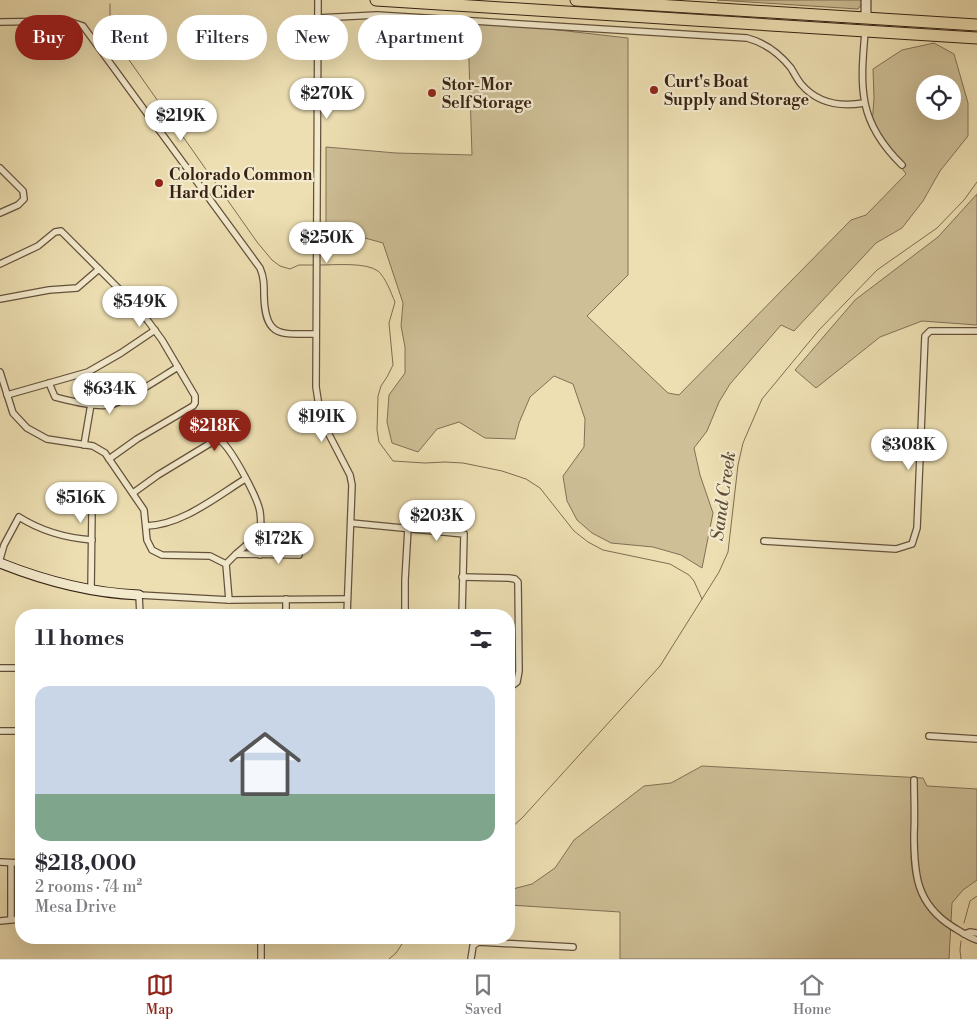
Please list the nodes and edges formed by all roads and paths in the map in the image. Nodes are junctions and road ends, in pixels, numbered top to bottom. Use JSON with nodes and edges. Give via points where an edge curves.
{"nodes":[{"id":1,"x":318,"y":0,"type":"edge"},
{"id":2,"x":376,"y":0,"type":"edge"},
{"id":3,"x":576,"y":0,"type":"edge"},
{"id":4,"x":866,"y":0,"type":"edge"},
{"id":5,"x":317,"y":15,"type":"edge"},
{"id":6,"x":348,"y":16,"type":"edge"},
{"id":7,"x":866,"y":18,"type":"junction"},
{"id":8,"x":0,"y":22,"type":"edge"},
{"id":9,"x":977,"y":25,"type":"edge"},
{"id":10,"x":826,"y":29,"type":"junction"},
{"id":11,"x":865,"y":32,"type":"junction"},
{"id":12,"x":977,"y":38,"type":"edge"},
{"id":13,"x":317,"y":60,"type":"edge"},
{"id":14,"x":864,"y":103,"type":"junction"},
{"id":15,"x":902,"y":165,"type":"dead end"},
{"id":16,"x":0,"y":168,"type":"edge"},
{"id":17,"x":0,"y":213,"type":"edge"},
{"id":18,"x":0,"y":264,"type":"edge"},
{"id":19,"x":99,"y":270,"type":"junction"},
{"id":20,"x":0,"y":299,"type":"edge"},
{"id":21,"x":154,"y":330,"type":"junction"},
{"id":22,"x":977,"y":331,"type":"edge"},
{"id":23,"x":316,"y":334,"type":"junction"},
{"id":24,"x":178,"y":366,"type":"junction"},
{"id":25,"x":0,"y":372,"type":"edge"},
{"id":26,"x":49,"y":384,"type":"junction"},
{"id":27,"x":7,"y":395,"type":"junction"},
{"id":28,"x":91,"y":404,"type":"junction"},
{"id":29,"x":84,"y":445,"type":"junction"},
{"id":30,"x":109,"y":459,"type":"junction"},
{"id":31,"x":246,"y":479,"type":"junction"},
{"id":32,"x":133,"y":493,"type":"junction"},
{"id":33,"x":92,"y":509,"type":"dead end"},
{"id":34,"x":351,"y":523,"type":"junction"},
{"id":35,"x":146,"y":526,"type":"junction"},
{"id":36,"x":408,"y":528,"type":"junction"},
{"id":37,"x":259,"y":534,"type":"junction"},
{"id":38,"x":92,"y":540,"type":"junction"},
{"id":39,"x":764,"y":541,"type":"dead end"},
{"id":40,"x":236,"y":554,"type":"junction"},
{"id":41,"x":260,"y":555,"type":"junction"},
{"id":42,"x":299,"y":555,"type":"dead end"},
{"id":43,"x":0,"y":561,"type":"edge"},
{"id":44,"x":226,"y":564,"type":"junction"},
{"id":45,"x":462,"y":577,"type":"junction"},
{"id":46,"x":91,"y":590,"type":"junction"},
{"id":47,"x":139,"y":595,"type":"junction"},
{"id":48,"x":286,"y":599,"type":"junction"},
{"id":49,"x":347,"y":599,"type":"junction"},
{"id":50,"x":229,"y":600,"type":"junction"},
{"id":51,"x":140,"y":609,"type":"edge"},
{"id":52,"x":286,"y":609,"type":"edge"},
{"id":53,"x":347,"y":609,"type":"edge"},
{"id":54,"x":405,"y":609,"type":"edge"},
{"id":55,"x":462,"y":609,"type":"edge"},
{"id":56,"x":0,"y":668,"type":"edge"},
{"id":57,"x":15,"y":668,"type":"edge"},
{"id":58,"x":515,"y":684,"type":"edge"},
{"id":59,"x":0,"y":731,"type":"edge"},
{"id":60,"x":15,"y":731,"type":"edge"},
{"id":61,"x":929,"y":736,"type":"dead end"},
{"id":62,"x":977,"y":739,"type":"edge"},
{"id":63,"x":914,"y":780,"type":"dead end"},
{"id":64,"x":0,"y":862,"type":"edge"},
{"id":65,"x":11,"y":863,"type":"junction"},
{"id":66,"x":15,"y":863,"type":"edge"},
{"id":67,"x":11,"y":919,"type":"junction"},
{"id":68,"x":15,"y":919,"type":"edge"},
{"id":69,"x":0,"y":921,"type":"edge"},
{"id":70,"x":977,"y":933,"type":"edge"},
{"id":71,"x":964,"y":934,"type":"junction"},
{"id":72,"x":977,"y":940,"type":"edge"},
{"id":73,"x":261,"y":944,"type":"edge"},
{"id":74,"x":476,"y":944,"type":"edge"},
{"id":75,"x":515,"y":944,"type":"edge"},
{"id":76,"x":573,"y":947,"type":"dead end"},
{"id":77,"x":261,"y":959,"type":"edge"},
{"id":78,"x":471,"y":959,"type":"edge"}],
"edges":[{"from":1,"to":5,"type":"street"},
{"from":2,"to":10,"type":"highway"},
{"from":3,"to":7,"type":"highway"},
{"from":4,"to":7,"type":"street"},
{"from":6,"to":14,"type":"street","via":[[378,14],[747,38],[778,54],[816,96],[840,105]]},
{"from":7,"to":9,"type":"highway"},
{"from":7,"to":10,"type":"highway","via":[[853,25]]},
{"from":8,"to":23,"type":"street","via":[[68,21],[83,26],[260,268],[268,322],[281,332]]},
{"from":10,"to":11,"type":"highway"},
{"from":11,"to":12,"type":"highway"},
{"from":11,"to":14,"type":"street"},
{"from":13,"to":23,"type":"street"},
{"from":14,"to":15,"type":"street","via":[[878,137]]},
{"from":16,"to":17,"type":"street","via":[[23,191],[24,199]]},
{"from":18,"to":19,"type":"street","via":[[61,231]]},
{"from":19,"to":20,"type":"street","via":[[77,288]]},
{"from":19,"to":21,"type":"street","via":[[132,302]]},
{"from":21,"to":24,"type":"street"},
{"from":21,"to":26,"type":"street","via":[[88,372]]},
{"from":22,"to":39,"type":"street","via":[[930,331],[925,336],[917,528],[912,544],[896,549]]},
{"from":23,"to":34,"type":"street","via":[[316,387],[321,420],[350,475]]},
{"from":24,"to":28,"type":"street","via":[[120,401],[108,405]]},
{"from":24,"to":30,"type":"street","via":[[195,396],[195,403]]},
{"from":25,"to":27,"type":"street"},
{"from":26,"to":27,"type":"street"},
{"from":26,"to":28,"type":"street","via":[[55,397]]},
{"from":27,"to":29,"type":"street","via":[[16,418],[36,434]]},
{"from":28,"to":29,"type":"street"},
{"from":29,"to":30,"type":"street","via":[[102,450]]},
{"from":30,"to":32,"type":"street"},
{"from":31,"to":32,"type":"street","via":[[224,444],[218,440]]},
{"from":31,"to":35,"type":"street","via":[[189,513]]},
{"from":31,"to":37,"type":"street","via":[[258,503],[261,518]]},
{"from":32,"to":35,"type":"street","via":[[144,510]]},
{"from":33,"to":38,"type":"street"},
{"from":34,"to":36,"type":"street"},
{"from":34,"to":49,"type":"street"},
{"from":35,"to":44,"type":"street","via":[[150,552],[210,556]]},
{"from":36,"to":45,"type":"street","via":[[464,534]]},
{"from":36,"to":54,"type":"street"},
{"from":37,"to":40,"type":"street"},
{"from":37,"to":41,"type":"street"},
{"from":38,"to":43,"type":"street","via":[[65,536],[19,517],[4,545]]},
{"from":38,"to":46,"type":"street"},
{"from":40,"to":41,"type":"street"},
{"from":40,"to":44,"type":"street"},
{"from":41,"to":42,"type":"street"},
{"from":43,"to":46,"type":"street","via":[[35,576]]},
{"from":44,"to":50,"type":"street"},
{"from":45,"to":55,"type":"street"},
{"from":45,"to":58,"type":"street","via":[[509,578],[518,582],[519,671]]},
{"from":46,"to":47,"type":"street"},
{"from":47,"to":50,"type":"street"},
{"from":47,"to":51,"type":"street"},
{"from":48,"to":49,"type":"street"},
{"from":48,"to":50,"type":"street"},
{"from":48,"to":52,"type":"street"},
{"from":49,"to":53,"type":"street"},
{"from":56,"to":57,"type":"street"},
{"from":59,"to":60,"type":"street"},
{"from":61,"to":62,"type":"street"},
{"from":63,"to":71,"type":"street","via":[[914,863],[919,887],[932,910]]},
{"from":64,"to":65,"type":"street"},
{"from":65,"to":66,"type":"street"},
{"from":65,"to":67,"type":"street"},
{"from":67,"to":68,"type":"street"},
{"from":67,"to":69,"type":"street"},
{"from":70,"to":71,"type":"street"},
{"from":71,"to":72,"type":"street"},
{"from":73,"to":77,"type":"street"},
{"from":74,"to":78,"type":"street"},
{"from":75,"to":76,"type":"street"}]}
